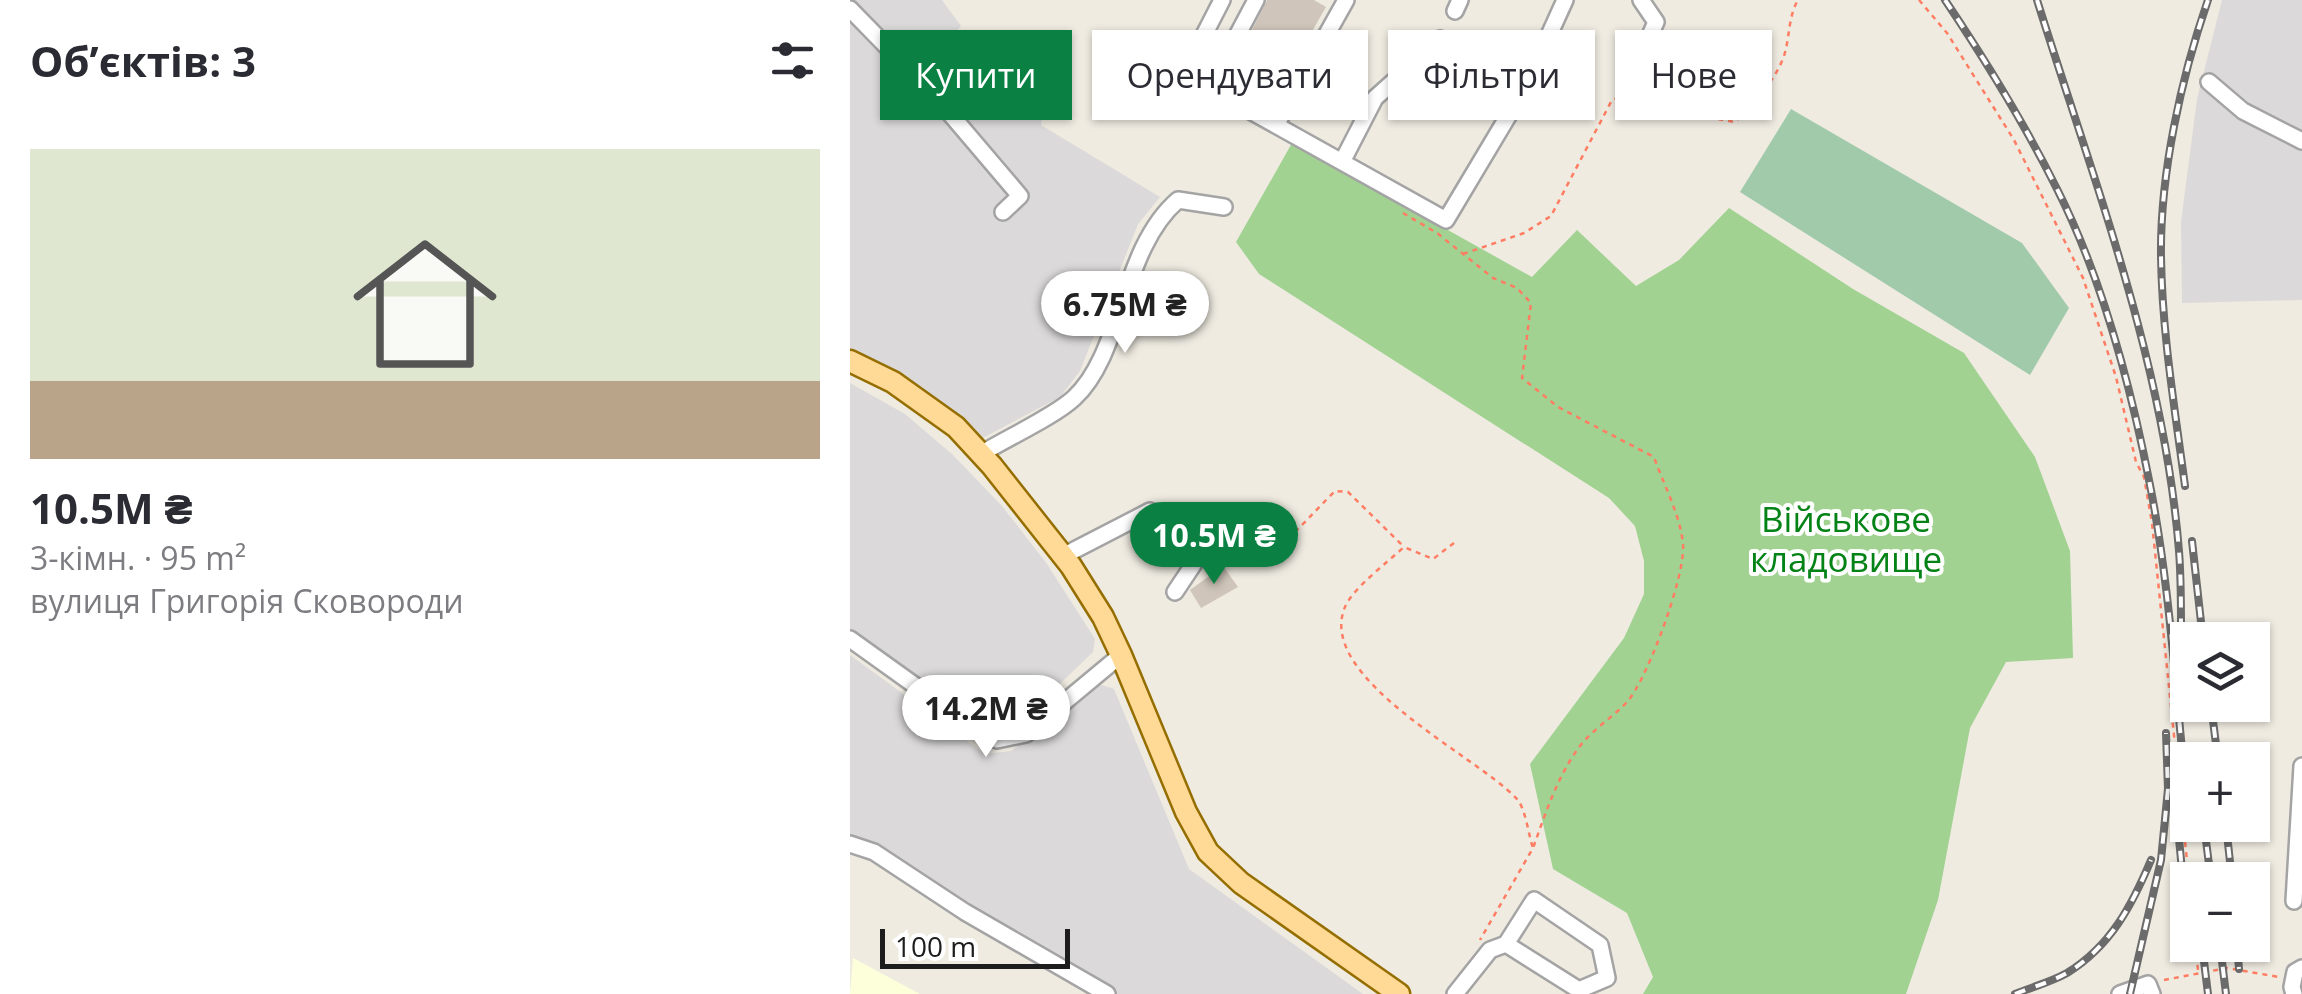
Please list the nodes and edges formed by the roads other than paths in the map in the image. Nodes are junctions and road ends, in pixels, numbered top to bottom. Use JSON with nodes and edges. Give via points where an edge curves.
{"nodes":[{"id":1,"x":1222,"y":0,"type":"edge"},
{"id":2,"x":1256,"y":0,"type":"edge"},
{"id":3,"x":1346,"y":0,"type":"edge"},
{"id":4,"x":1565,"y":0,"type":"edge"},
{"id":5,"x":1641,"y":0,"type":"edge"},
{"id":6,"x":850,"y":8,"type":"edge"},
{"id":7,"x":1207,"y":30,"type":"edge"},
{"id":8,"x":1240,"y":30,"type":"edge"},
{"id":9,"x":1653,"y":30,"type":"edge"},
{"id":10,"x":2209,"y":82,"type":"dead end"},
{"id":11,"x":1388,"y":86,"type":"edge"},
{"id":12,"x":1267,"y":120,"type":"edge"},
{"id":13,"x":1276,"y":125,"type":"junction"},
{"id":14,"x":2302,"y":140,"type":"edge"},
{"id":15,"x":1342,"y":162,"type":"junction"},
{"id":16,"x":1224,"y":206,"type":"dead end"},
{"id":17,"x":1002,"y":212,"type":"dead end"},
{"id":18,"x":850,"y":361,"type":"edge"},
{"id":19,"x":981,"y":454,"type":"junction"},
{"id":20,"x":1063,"y":556,"type":"junction"},
{"id":21,"x":1175,"y":592,"type":"dead end"},
{"id":22,"x":850,"y":638,"type":"edge"},
{"id":23,"x":1122,"y":655,"type":"junction"},
{"id":24,"x":2302,"y":766,"type":"edge"},
{"id":25,"x":850,"y":844,"type":"edge"},
{"id":26,"x":2294,"y":901,"type":"dead end"},
{"id":27,"x":1506,"y":944,"type":"junction"},
{"id":28,"x":2150,"y":989,"type":"edge"},
{"id":29,"x":1107,"y":994,"type":"edge"},
{"id":30,"x":1399,"y":994,"type":"edge"},
{"id":31,"x":1455,"y":994,"type":"edge"},
{"id":32,"x":2120,"y":994,"type":"edge"}],
"edges":[{"from":1,"to":7,"type":"street"},
{"from":2,"to":8,"type":"street"},
{"from":3,"to":13,"type":"street"},
{"from":4,"to":15,"type":"street","via":[[1526,86],[1446,220]]},
{"from":5,"to":9,"type":"street","via":[[1656,22]]},
{"from":6,"to":17,"type":"street","via":[[1020,196]]},
{"from":10,"to":14,"type":"street","via":[[2242,111]]},
{"from":11,"to":15,"type":"street","via":[[1375,98]]},
{"from":12,"to":13,"type":"street"},
{"from":13,"to":15,"type":"street"},
{"from":16,"to":19,"type":"street","via":[[1178,200],[1166,210],[1145,245],[1099,363],[1074,398]]},
{"from":18,"to":19,"type":"main road","via":[[893,382]]},
{"from":19,"to":20,"type":"main road"},
{"from":20,"to":21,"type":"street","via":[[1150,511],[1193,565]]},
{"from":20,"to":23,"type":"main road"},
{"from":22,"to":23,"type":"street","via":[[997,740],[1026,734]]},
{"from":23,"to":30,"type":"main road","via":[[1208,852],[1241,883]]},
{"from":24,"to":26,"type":"street"},
{"from":25,"to":29,"type":"street","via":[[874,852]]},
{"from":27,"to":27,"type":"street","via":[[1578,990],[1607,978],[1600,945],[1534,900]]},
{"from":27,"to":31,"type":"street","via":[[1490,950]]},
{"from":28,"to":32,"type":"street"}]}
